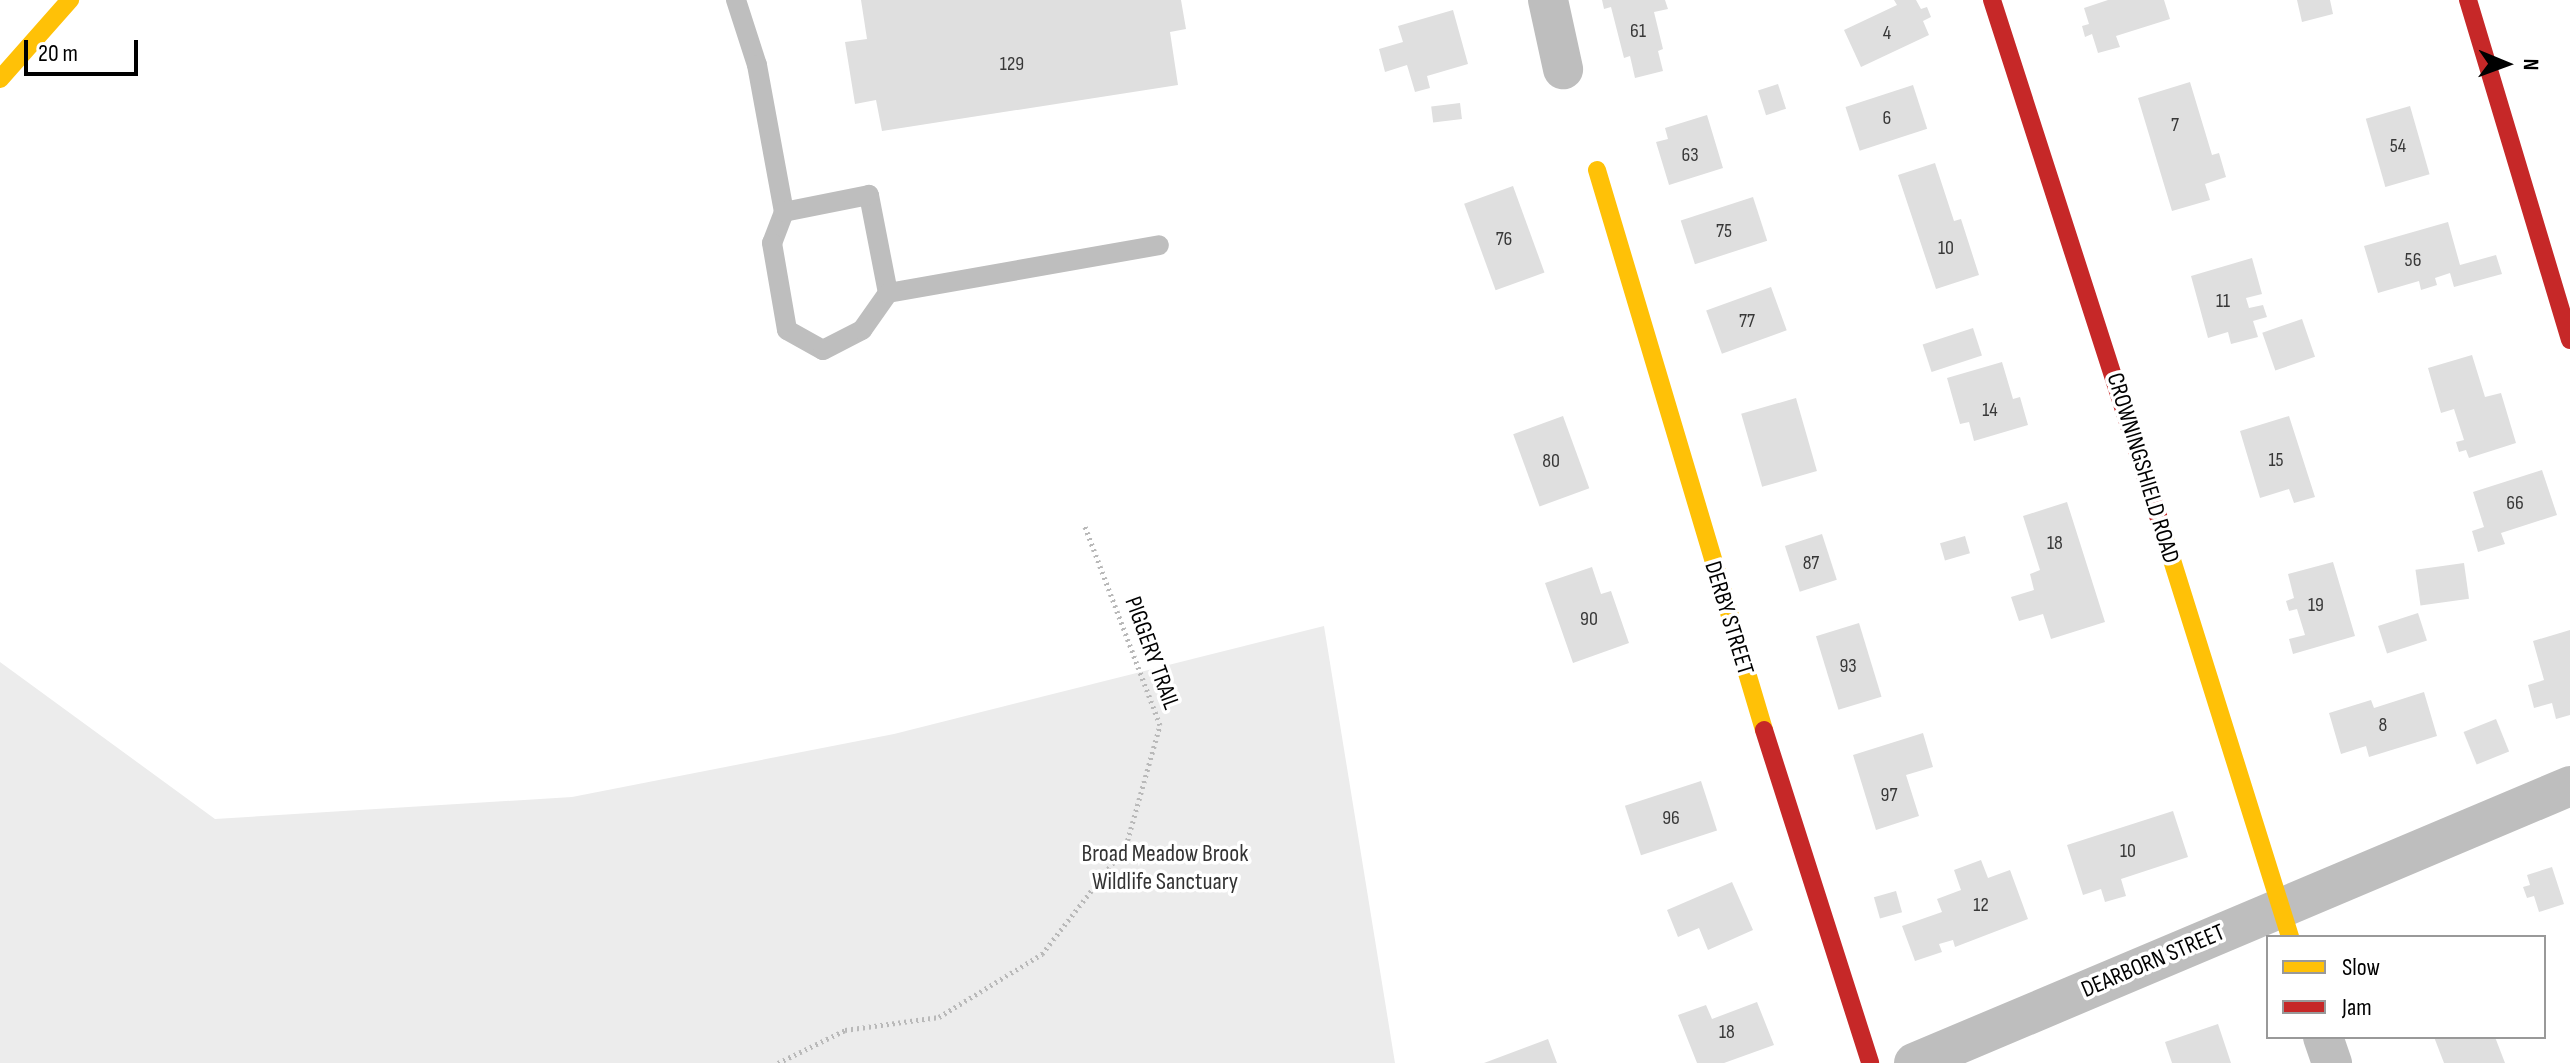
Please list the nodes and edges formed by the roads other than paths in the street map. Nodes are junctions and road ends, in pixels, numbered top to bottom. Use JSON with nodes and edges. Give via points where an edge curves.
{"nodes":[{"id":1,"x":70,"y":0,"type":"edge"},
{"id":2,"x":736,"y":0,"type":"edge"},
{"id":3,"x":1548,"y":0,"type":"edge"},
{"id":4,"x":1992,"y":0,"type":"edge"},
{"id":5,"x":2468,"y":0,"type":"edge"},
{"id":6,"x":1563,"y":69,"type":"dead end"},
{"id":7,"x":0,"y":79,"type":"edge"},
{"id":8,"x":1597,"y":170,"type":"dead end"},
{"id":9,"x":784,"y":212,"type":"junction"},
{"id":10,"x":1159,"y":245,"type":"dead end"},
{"id":11,"x":888,"y":293,"type":"junction"},
{"id":12,"x":2570,"y":340,"type":"edge"},
{"id":13,"x":2570,"y":786,"type":"edge"},
{"id":14,"x":2285,"y":922,"type":"edge"},
{"id":15,"x":2324,"y":1039,"type":"edge"},
{"id":16,"x":1870,"y":1063,"type":"edge"},
{"id":17,"x":1914,"y":1063,"type":"edge"},
{"id":18,"x":2332,"y":1063,"type":"edge"}],
"edges":[{"from":1,"to":7,"type":"street"},
{"from":2,"to":9,"type":"lane","via":[[757,65]]},
{"from":3,"to":6,"type":"street"},
{"from":4,"to":14,"type":"street","name":"CROWNINGSHIELD ROAD"},
{"from":5,"to":12,"type":"street"},
{"from":8,"to":16,"type":"street","name":"DERBY STREET","via":[[1770,753]]},
{"from":9,"to":11,"type":"lane","via":[[869,195]]},
{"from":9,"to":11,"type":"lane","via":[[772,243],[787,330],[823,350],[862,330]]},
{"from":10,"to":11,"type":"lane"},
{"from":13,"to":14,"type":"street","name":"DEARBORN STREET"},
{"from":14,"to":17,"type":"street","name":"DEARBORN STREET"},
{"from":15,"to":18,"type":"street"}]}
